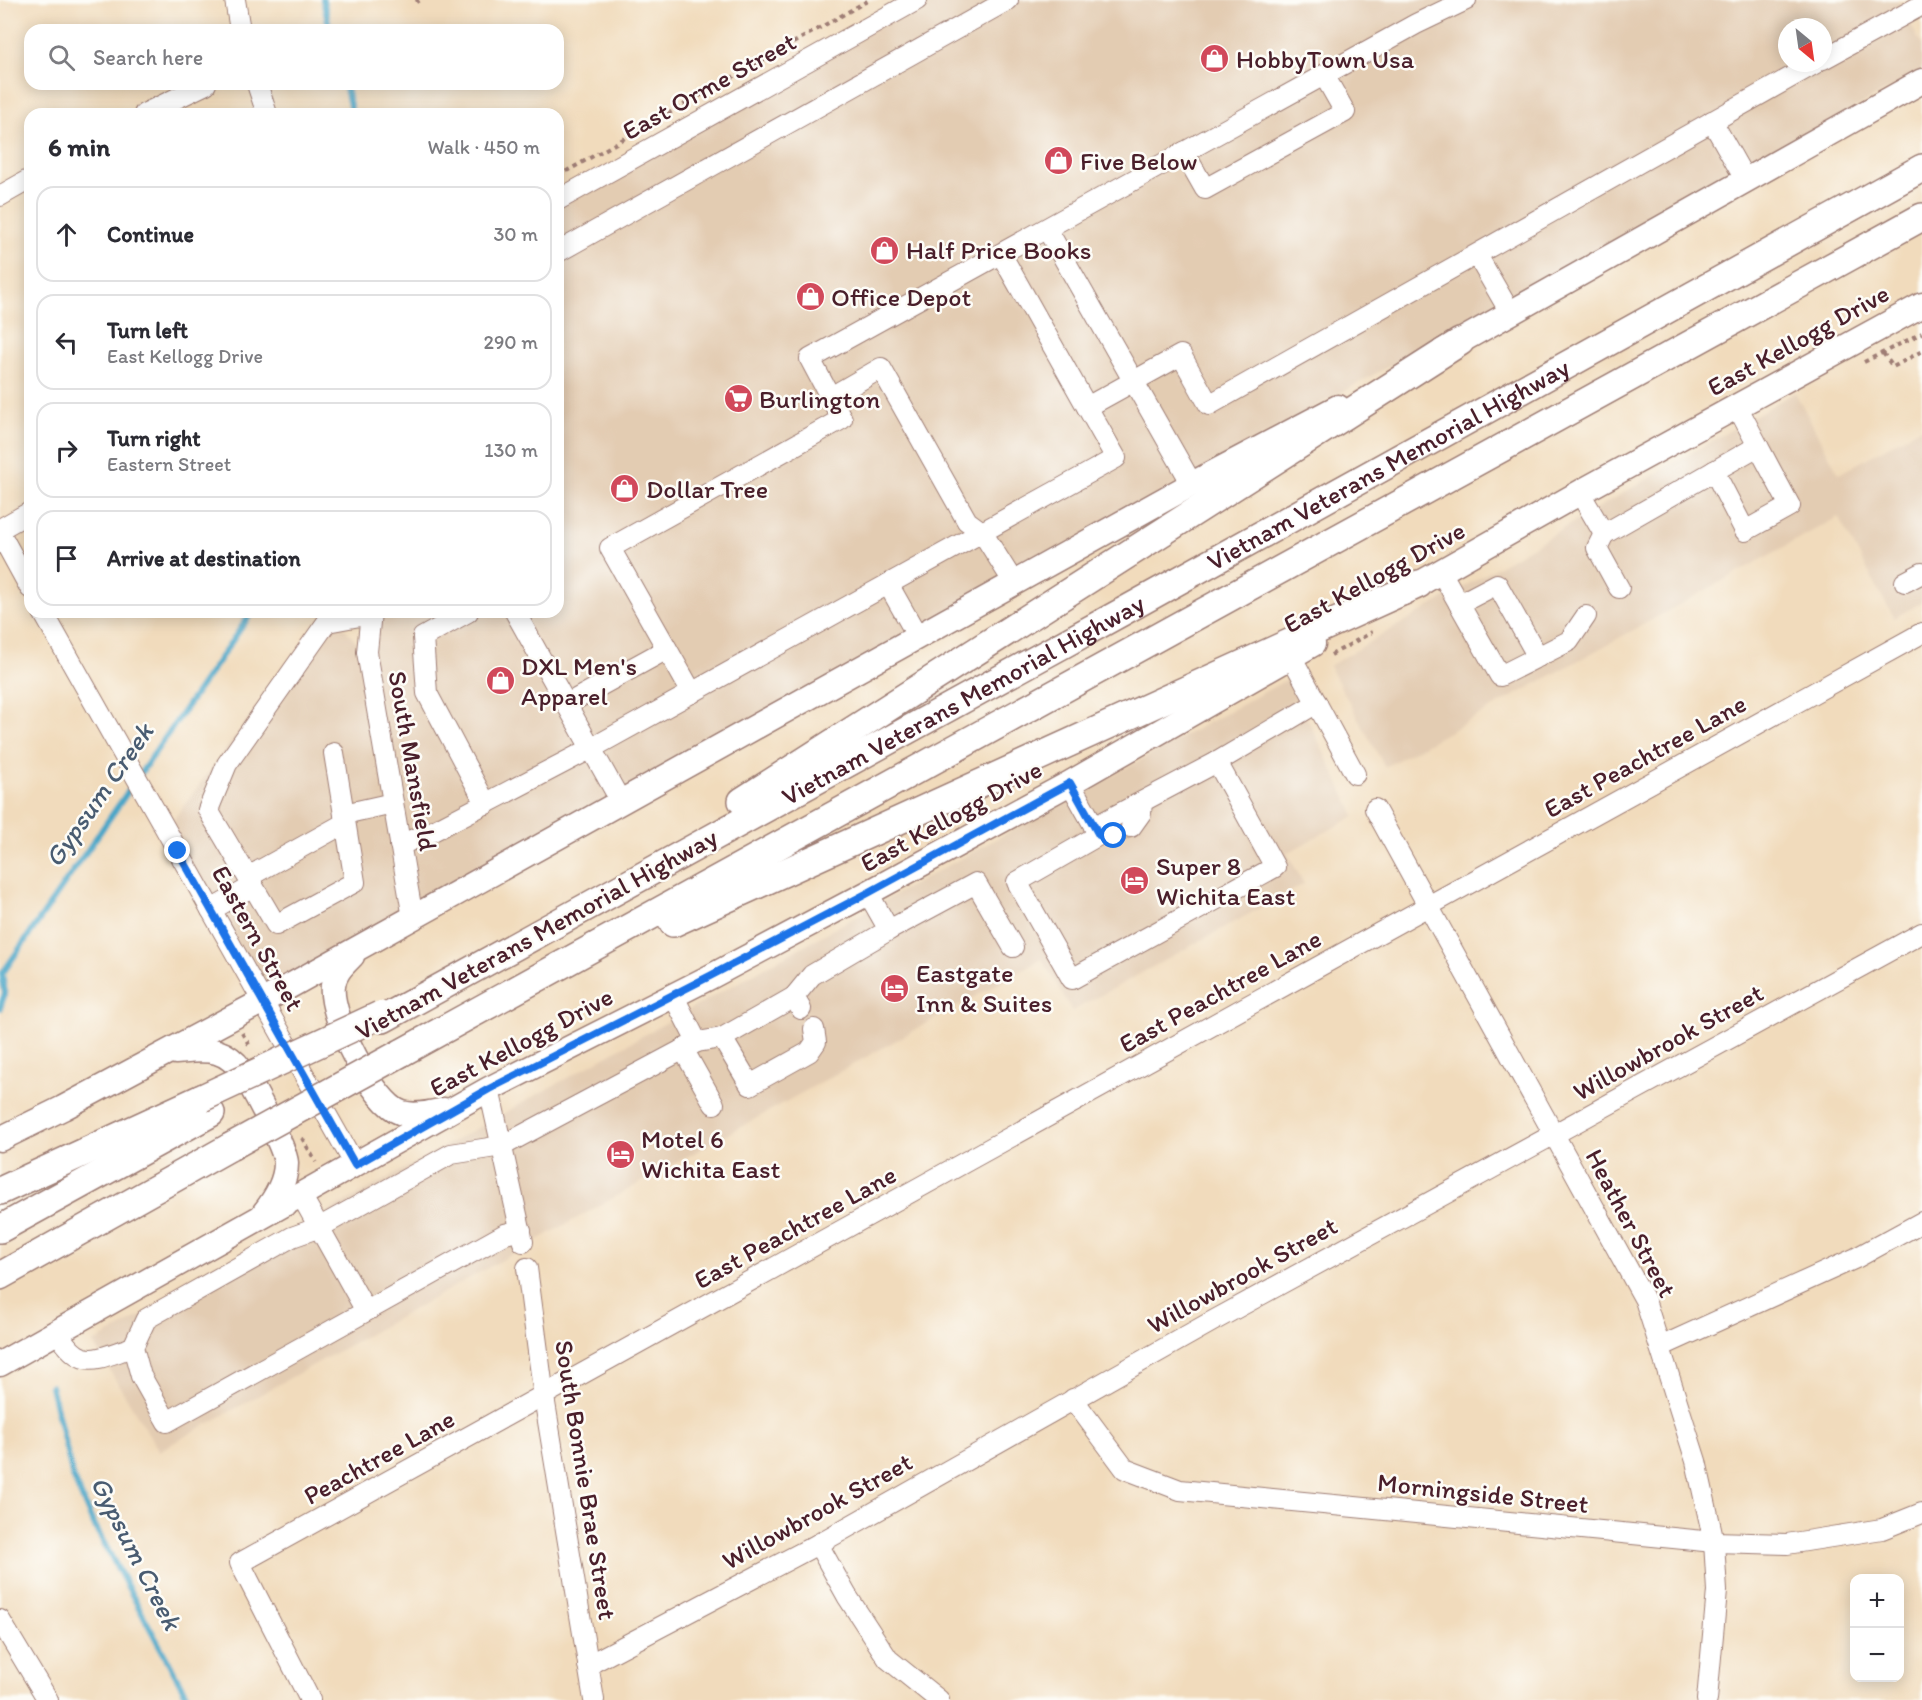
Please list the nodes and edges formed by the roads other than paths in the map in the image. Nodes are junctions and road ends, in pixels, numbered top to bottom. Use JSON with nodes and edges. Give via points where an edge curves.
{"nodes":[{"id":1,"x":235,"y":0,"type":"edge"},
{"id":2,"x":917,"y":0,"type":"edge"},
{"id":3,"x":1008,"y":0,"type":"edge"},
{"id":4,"x":1466,"y":0,"type":"edge"},
{"id":5,"x":1922,"y":5,"type":"edge"},
{"id":6,"x":239,"y":24,"type":"edge"},
{"id":7,"x":1832,"y":54,"type":"edge"},
{"id":8,"x":1800,"y":72,"type":"edge"},
{"id":9,"x":1324,"y":75,"type":"junction"},
{"id":10,"x":1922,"y":81,"type":"edge"},
{"id":11,"x":194,"y":90,"type":"edge"},
{"id":12,"x":259,"y":90,"type":"edge"},
{"id":13,"x":1922,"y":96,"type":"edge"},
{"id":14,"x":1894,"y":97,"type":"junction"},
{"id":15,"x":156,"y":108,"type":"edge"},
{"id":16,"x":265,"y":108,"type":"edge"},
{"id":17,"x":1712,"y":121,"type":"junction"},
{"id":18,"x":1185,"y":152,"type":"junction"},
{"id":19,"x":1922,"y":168,"type":"edge"},
{"id":20,"x":1746,"y":181,"type":"junction"},
{"id":21,"x":24,"y":182,"type":"edge"},
{"id":22,"x":0,"y":196,"type":"edge"},
{"id":23,"x":564,"y":197,"type":"edge"},
{"id":24,"x":1922,"y":217,"type":"edge"},
{"id":25,"x":1047,"y":229,"type":"junction"},
{"id":26,"x":564,"y":249,"type":"edge"},
{"id":27,"x":1001,"y":254,"type":"junction"},
{"id":28,"x":1477,"y":255,"type":"junction"},
{"id":29,"x":1922,"y":305,"type":"edge"},
{"id":30,"x":1511,"y":314,"type":"junction"},
{"id":31,"x":1460,"y":342,"type":"junction"},
{"id":32,"x":1133,"y":382,"type":"junction"},
{"id":33,"x":831,"y":397,"type":"junction"},
{"id":34,"x":1737,"y":406,"type":"junction"},
{"id":35,"x":1087,"y":407,"type":"junction"},
{"id":36,"x":1758,"y":446,"type":"junction"},
{"id":37,"x":1714,"y":471,"type":"junction"},
{"id":38,"x":1192,"y":484,"type":"junction"},
{"id":39,"x":1580,"y":493,"type":"junction"},
{"id":40,"x":24,"y":516,"type":"edge"},
{"id":41,"x":0,"y":531,"type":"edge"},
{"id":42,"x":982,"y":532,"type":"junction"},
{"id":43,"x":1604,"y":534,"type":"junction"},
{"id":44,"x":24,"y":577,"type":"edge"},
{"id":45,"x":1430,"y":578,"type":"junction"},
{"id":46,"x":888,"y":584,"type":"junction"},
{"id":47,"x":1014,"y":584,"type":"junction"},
{"id":48,"x":1619,"y":588,"type":"dead end"},
{"id":49,"x":1459,"y":604,"type":"junction"},
{"id":50,"x":1586,"y":616,"type":"dead end"},
{"id":51,"x":47,"y":618,"type":"edge"},
{"id":52,"x":347,"y":618,"type":"edge"},
{"id":53,"x":371,"y":618,"type":"edge"},
{"id":54,"x":457,"y":618,"type":"edge"},
{"id":55,"x":518,"y":618,"type":"edge"},
{"id":56,"x":1922,"y":633,"type":"edge"},
{"id":57,"x":918,"y":637,"type":"junction"},
{"id":58,"x":667,"y":649,"type":"junction"},
{"id":59,"x":1291,"y":656,"type":"junction"},
{"id":60,"x":1538,"y":657,"type":"junction"},
{"id":61,"x":692,"y":693,"type":"junction"},
{"id":62,"x":1317,"y":703,"type":"junction"},
{"id":63,"x":567,"y":704,"type":"junction"},
{"id":64,"x":592,"y":748,"type":"junction"},
{"id":65,"x":334,"y":753,"type":"dead end"},
{"id":66,"x":1217,"y":762,"type":"junction"},
{"id":67,"x":1355,"y":774,"type":"dead end"},
{"id":68,"x":1070,"y":783,"type":"junction"},
{"id":69,"x":621,"y":802,"type":"junction"},
{"id":70,"x":1142,"y":802,"type":"junction"},
{"id":71,"x":393,"y":803,"type":"junction"},
{"id":72,"x":486,"y":804,"type":"junction"},
{"id":73,"x":1375,"y":809,"type":"dead end"},
{"id":74,"x":345,"y":818,"type":"junction"},
{"id":75,"x":1110,"y":831,"type":"junction"},
{"id":76,"x":400,"y":845,"type":"junction"},
{"id":77,"x":250,"y":882,"type":"junction"},
{"id":78,"x":868,"y":893,"type":"junction"},
{"id":79,"x":1429,"y":906,"type":"junction"},
{"id":80,"x":211,"y":910,"type":"junction"},
{"id":81,"x":413,"y":918,"type":"junction"},
{"id":82,"x":888,"y":930,"type":"junction"},
{"id":83,"x":536,"y":933,"type":"junction"},
{"id":84,"x":1922,"y":933,"type":"edge"},
{"id":85,"x":1013,"y":947,"type":"dead end"},
{"id":86,"x":360,"y":948,"type":"junction"},
{"id":87,"x":673,"y":995,"type":"junction"},
{"id":88,"x":263,"y":1001,"type":"junction"},
{"id":89,"x":481,"y":1010,"type":"junction"},
{"id":90,"x":814,"y":1029,"type":"dead end"},
{"id":91,"x":722,"y":1038,"type":"junction"},
{"id":92,"x":690,"y":1046,"type":"junction"},
{"id":93,"x":167,"y":1052,"type":"junction"},
{"id":94,"x":489,"y":1089,"type":"junction"},
{"id":95,"x":714,"y":1104,"type":"dead end"},
{"id":96,"x":206,"y":1105,"type":"junction"},
{"id":97,"x":456,"y":1107,"type":"junction"},
{"id":98,"x":1554,"y":1135,"type":"junction"},
{"id":99,"x":0,"y":1139,"type":"edge"},
{"id":100,"x":502,"y":1146,"type":"junction"},
{"id":101,"x":355,"y":1165,"type":"junction"},
{"id":102,"x":175,"y":1177,"type":"junction"},
{"id":103,"x":0,"y":1191,"type":"edge"},
{"id":104,"x":301,"y":1195,"type":"junction"},
{"id":105,"x":261,"y":1217,"type":"junction"},
{"id":106,"x":1922,"y":1222,"type":"edge"},
{"id":107,"x":320,"y":1227,"type":"junction"},
{"id":108,"x":0,"y":1229,"type":"edge"},
{"id":109,"x":527,"y":1268,"type":"dead end"},
{"id":110,"x":0,"y":1276,"type":"edge"},
{"id":111,"x":0,"y":1290,"type":"edge"},
{"id":112,"x":366,"y":1311,"type":"junction"},
{"id":113,"x":57,"y":1331,"type":"junction"},
{"id":114,"x":133,"y":1347,"type":"junction"},
{"id":115,"x":1660,"y":1347,"type":"junction"},
{"id":116,"x":0,"y":1364,"type":"edge"},
{"id":117,"x":544,"y":1397,"type":"junction"},
{"id":118,"x":1073,"y":1399,"type":"junction"},
{"id":119,"x":1922,"y":1513,"type":"edge"},
{"id":120,"x":1714,"y":1542,"type":"junction"},
{"id":121,"x":818,"y":1544,"type":"junction"},
{"id":122,"x":0,"y":1620,"type":"edge"},
{"id":123,"x":588,"y":1665,"type":"junction"},
{"id":124,"x":48,"y":1700,"type":"edge"},
{"id":125,"x":310,"y":1700,"type":"edge"},
{"id":126,"x":594,"y":1700,"type":"edge"},
{"id":127,"x":939,"y":1700,"type":"edge"},
{"id":128,"x":1707,"y":1700,"type":"edge"}],
"edges":[{"from":1,"to":6,"type":"street"},
{"from":2,"to":23,"type":"street","name":"East Orme Street"},
{"from":3,"to":26,"type":"street"},
{"from":4,"to":9,"type":"street"},
{"from":5,"to":7,"type":"street"},
{"from":8,"to":17,"type":"street"},
{"from":9,"to":18,"type":"street"},
{"from":9,"to":18,"type":"street","via":[[1345,111],[1325,123],[1205,189]]},
{"from":10,"to":14,"type":"main road"},
{"from":11,"to":15,"type":"street"},
{"from":12,"to":16,"type":"street"},
{"from":13,"to":14,"type":"main road"},
{"from":14,"to":20,"type":"main road"},
{"from":17,"to":20,"type":"street"},
{"from":17,"to":28,"type":"street"},
{"from":18,"to":25,"type":"street"},
{"from":19,"to":83,"type":"highway","name":"Vietnam Veterans Memorial Highway"},
{"from":20,"to":30,"type":"main road"},
{"from":21,"to":22,"type":"street"},
{"from":24,"to":89,"type":"highway","name":"Vietnam Veterans Memorial Highway"},
{"from":25,"to":27,"type":"street"},
{"from":25,"to":32,"type":"street"},
{"from":27,"to":33,"type":"street","via":[[810,359]]},
{"from":27,"to":35,"type":"street"},
{"from":28,"to":30,"type":"street"},
{"from":28,"to":32,"type":"street","via":[[1209,405],[1181,355]]},
{"from":29,"to":34,"type":"main road","name":"East Kellogg Drive"},
{"from":30,"to":31,"type":"main road"},
{"from":31,"to":38,"type":"main road"},
{"from":31,"to":83,"type":"highway"},
{"from":32,"to":35,"type":"street"},
{"from":32,"to":38,"type":"street"},
{"from":33,"to":42,"type":"street","via":[[880,368],[968,521]]},
{"from":33,"to":58,"type":"street","via":[[842,419],[610,548]]},
{"from":34,"to":36,"type":"street"},
{"from":34,"to":39,"type":"main road","name":"East Kellogg Drive"},
{"from":35,"to":42,"type":"street","via":[[1116,458]]},
{"from":36,"to":37,"type":"street"},
{"from":36,"to":37,"type":"street","via":[[1790,506],[1745,531]]},
{"from":37,"to":43,"type":"street"},
{"from":38,"to":47,"type":"main road"},
{"from":39,"to":43,"type":"street"},
{"from":39,"to":45,"type":"main road","name":"East Kellogg Drive"},
{"from":40,"to":41,"type":"street"},
{"from":41,"to":44,"type":"street"},
{"from":42,"to":46,"type":"street"},
{"from":42,"to":47,"type":"street"},
{"from":43,"to":48,"type":"street","via":[[1597,548]]},
{"from":45,"to":49,"type":"street"},
{"from":45,"to":59,"type":"main road","name":"East Kellogg Drive"},
{"from":45,"to":89,"type":"highway"},
{"from":46,"to":57,"type":"street"},
{"from":46,"to":61,"type":"street"},
{"from":47,"to":57,"type":"main road"},
{"from":49,"to":60,"type":"street","via":[[1500,676]]},
{"from":49,"to":60,"type":"street","via":[[1497,584]]},
{"from":50,"to":60,"type":"street","via":[[1569,641]]},
{"from":51,"to":80,"type":"street","name":"Eastern Street"},
{"from":52,"to":77,"type":"street","via":[[327,622],[227,764],[208,810]]},
{"from":53,"to":71,"type":"street","name":"South Mansfield","via":[[368,652]]},
{"from":54,"to":72,"type":"street","via":[[423,637],[427,693]]},
{"from":55,"to":63,"type":"street"},
{"from":56,"to":79,"type":"street","name":"East Peachtree Lane"},
{"from":57,"to":69,"type":"main road"},
{"from":58,"to":61,"type":"street"},
{"from":58,"to":63,"type":"street"},
{"from":59,"to":62,"type":"street"},
{"from":59,"to":68,"type":"main road","name":"East Kellogg Drive"},
{"from":61,"to":64,"type":"street"},
{"from":62,"to":66,"type":"street"},
{"from":62,"to":67,"type":"street"},
{"from":63,"to":64,"type":"street"},
{"from":64,"to":69,"type":"street"},
{"from":64,"to":72,"type":"street"},
{"from":65,"to":74,"type":"street"},
{"from":66,"to":70,"type":"street"},
{"from":66,"to":75,"type":"street","via":[[1275,867],[1072,979],[1017,882]]},
{"from":68,"to":75,"type":"street"},
{"from":68,"to":78,"type":"main road","name":"East Kellogg Drive"},
{"from":69,"to":81,"type":"main road"},
{"from":70,"to":75,"type":"street"},
{"from":70,"to":75,"type":"street","via":[[1141,813]]},
{"from":71,"to":74,"type":"street"},
{"from":71,"to":76,"type":"street","name":"South Mansfield"},
{"from":72,"to":76,"type":"street"},
{"from":73,"to":79,"type":"street","name":"Heather Street"},
{"from":74,"to":77,"type":"street"},
{"from":74,"to":77,"type":"street","via":[[355,882],[276,925]]},
{"from":76,"to":81,"type":"street","name":"South Mansfield"},
{"from":77,"to":80,"type":"street"},
{"from":78,"to":82,"type":"street"},
{"from":78,"to":87,"type":"main road","name":"East Kellogg Drive"},
{"from":79,"to":98,"type":"street","name":"Heather Street"},
{"from":79,"to":117,"type":"street","name":"East Peachtree Lane"},
{"from":80,"to":88,"type":"street","name":"Eastern Street"},
{"from":81,"to":86,"type":"main road"},
{"from":82,"to":85,"type":"street","via":[[976,883]]},
{"from":82,"to":91,"type":"street","via":[[812,975],[797,1003]]},
{"from":83,"to":96,"type":"highway","name":"Vietnam Veterans Memorial Highway"},
{"from":84,"to":98,"type":"street","name":"Willowbrook Street"},
{"from":86,"to":88,"type":"main road"},
{"from":86,"to":97,"type":"main road","via":[[338,970],[332,987],[333,1005],[368,1079],[380,1097],[400,1113],[429,1113]]},
{"from":87,"to":92,"type":"street"},
{"from":87,"to":94,"type":"main road","name":"East Kellogg Drive"},
{"from":88,"to":93,"type":"main road"},
{"from":88,"to":101,"type":"street","name":"Eastern Street"},
{"from":89,"to":102,"type":"highway","name":"Vietnam Veterans Memorial Highway","bridge":true},
{"from":90,"to":91,"type":"street","via":[[816,1042],[809,1052],[750,1085]]},
{"from":91,"to":92,"type":"street"},
{"from":92,"to":95,"type":"street"},
{"from":92,"to":100,"type":"street"},
{"from":93,"to":99,"type":"main road"},
{"from":93,"to":105,"type":"main road","via":[[217,1052],[232,1059],[242,1071],[282,1145],[286,1162],[276,1197]]},
{"from":94,"to":97,"type":"main road","name":"East Kellogg Drive"},
{"from":94,"to":100,"type":"street"},
{"from":96,"to":103,"type":"highway"},
{"from":96,"to":108,"type":"highway","name":"Vietnam Veterans Memorial Highway"},
{"from":97,"to":101,"type":"main road","name":"East Kellogg Drive"},
{"from":98,"to":115,"type":"street","name":"Heather Street","via":[[1645,1300]]},
{"from":98,"to":118,"type":"street","name":"Willowbrook Street"},
{"from":100,"to":107,"type":"street","via":[[451,1154]]},
{"from":100,"to":112,"type":"street","via":[[522,1236],[505,1234]]},
{"from":101,"to":104,"type":"main road","name":"East Kellogg Drive"},
{"from":102,"to":110,"type":"highway","name":"Vietnam Veterans Memorial Highway"},
{"from":102,"to":111,"type":"highway"},
{"from":104,"to":105,"type":"main road","name":"East Kellogg Drive"},
{"from":104,"to":107,"type":"street"},
{"from":105,"to":113,"type":"main road","name":"East Kellogg Drive"},
{"from":106,"to":115,"type":"street","via":[[1856,1258]]},
{"from":107,"to":112,"type":"street"},
{"from":107,"to":114,"type":"street","via":[[292,1237],[146,1319]]},
{"from":109,"to":117,"type":"street","name":"South Bonnie Brae Street"},
{"from":112,"to":114,"type":"street","via":[[167,1422],[141,1376]]},
{"from":113,"to":114,"type":"street","via":[[79,1358],[97,1359]]},
{"from":113,"to":116,"type":"main road","name":"East Kellogg Drive"},
{"from":115,"to":120,"type":"street","name":"Heather Street","via":[[1696,1461]]},
{"from":117,"to":123,"type":"street","name":"South Bonnie Brae Street"},
{"from":117,"to":125,"type":"street","name":"Peachtree Lane","via":[[240,1563]]},
{"from":118,"to":120,"type":"street","name":"Morningside Street","via":[[1125,1469],[1180,1490]]},
{"from":118,"to":121,"type":"street","name":"Willowbrook Street"},
{"from":119,"to":120,"type":"street","name":"Morningside Street","via":[[1882,1529],[1787,1544]]},
{"from":120,"to":128,"type":"street","name":"Heather Street","via":[[1717,1590]]},
{"from":121,"to":123,"type":"street","name":"Willowbrook Street"},
{"from":121,"to":127,"type":"street","via":[[888,1659]]},
{"from":122,"to":124,"type":"street"},
{"from":123,"to":126,"type":"street","name":"South Bonnie Brae Street"}]}
